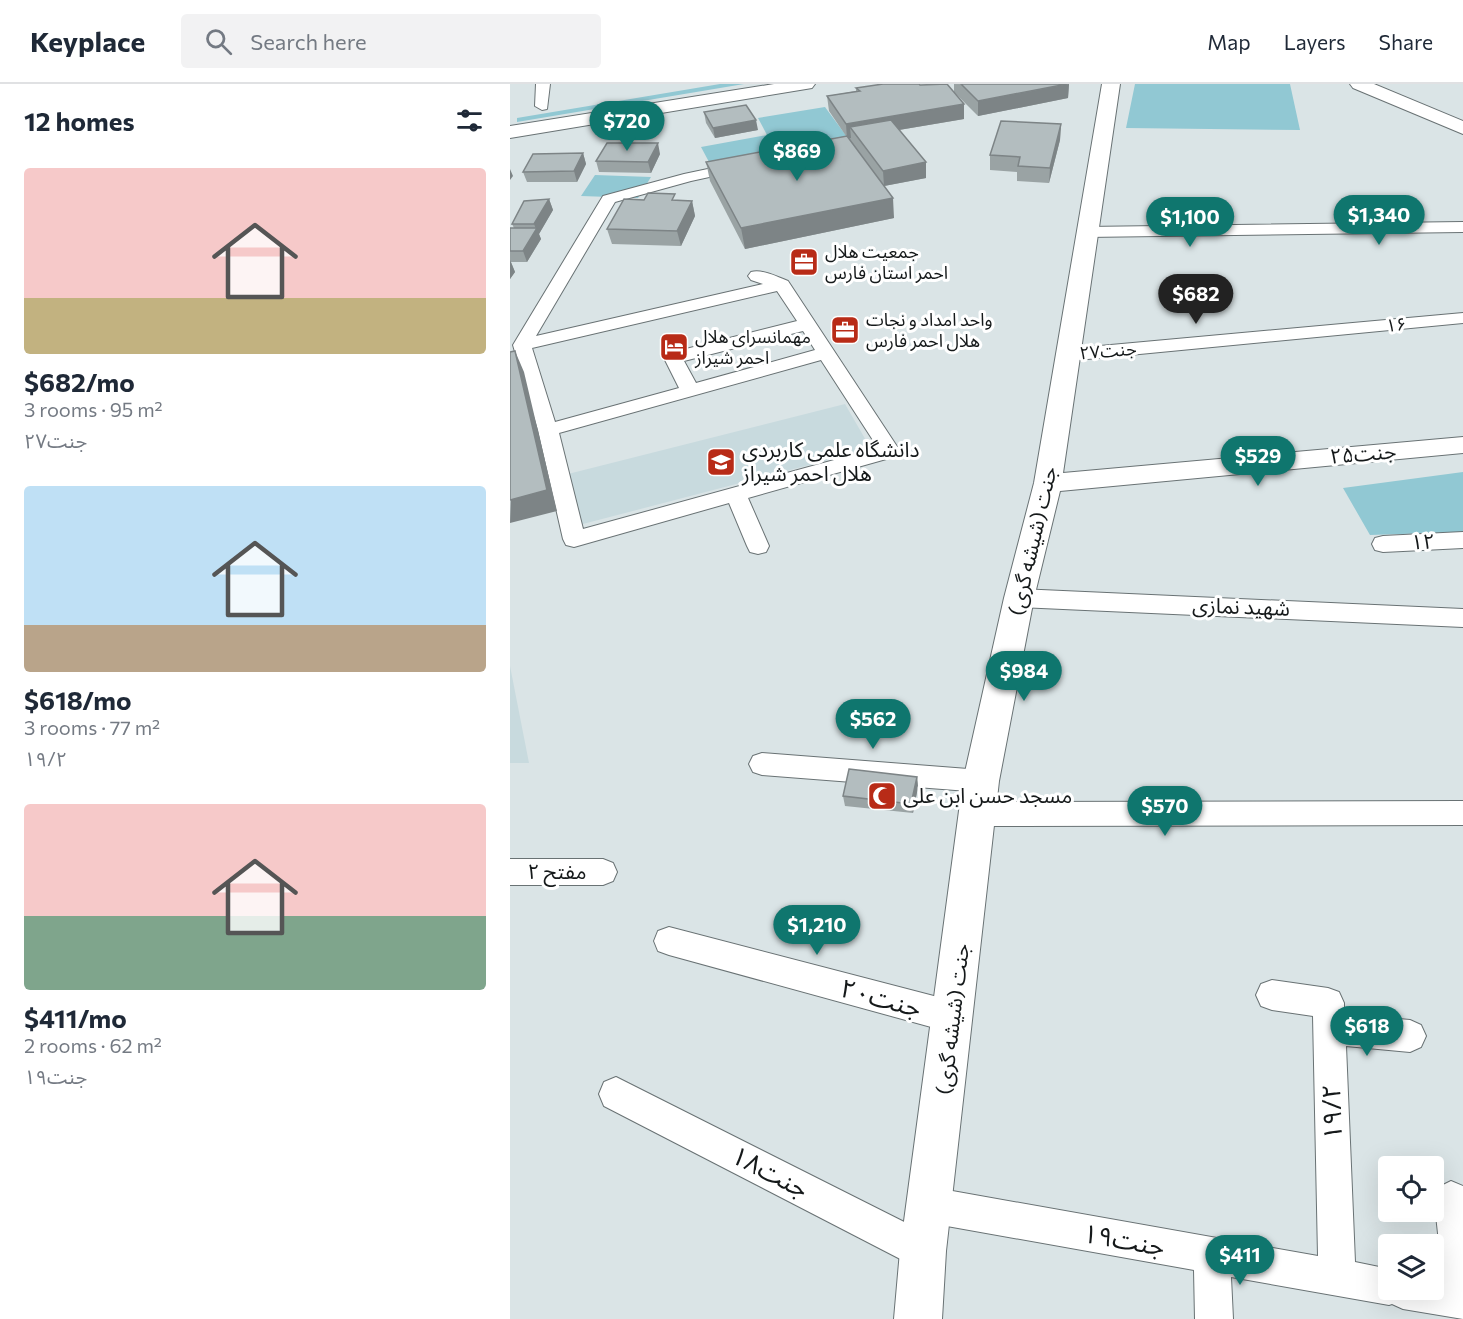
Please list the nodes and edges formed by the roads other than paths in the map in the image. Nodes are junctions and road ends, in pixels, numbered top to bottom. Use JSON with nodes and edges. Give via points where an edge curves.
{"nodes":[{"id":1,"x":543,"y":84,"type":"edge"},
{"id":2,"x":806,"y":84,"type":"edge"},
{"id":3,"x":1111,"y":84,"type":"edge"},
{"id":4,"x":1359,"y":84,"type":"edge"},
{"id":5,"x":548,"y":105,"type":"joint"},
{"id":6,"x":521,"y":110,"type":"dead end"},
{"id":7,"x":1463,"y":128,"type":"edge"},
{"id":8,"x":510,"y":132,"type":"edge"},
{"id":9,"x":756,"y":163,"type":"edge"},
{"id":10,"x":1463,"y":227,"type":"edge"},
{"id":11,"x":1086,"y":232,"type":"junction"},
{"id":12,"x":757,"y":276,"type":"dead end"},
{"id":13,"x":782,"y":285,"type":"junction"},
{"id":14,"x":1463,"y":318,"type":"edge"},
{"id":15,"x":808,"y":324,"type":"junction"},
{"id":16,"x":1329,"y":331,"type":"joint"},
{"id":17,"x":522,"y":345,"type":"junction"},
{"id":18,"x":826,"y":352,"type":"junction"},
{"id":19,"x":1067,"y":355,"type":"junction"},
{"id":20,"x":690,"y":390,"type":"junction"},
{"id":21,"x":548,"y":430,"type":"junction"},
{"id":22,"x":1463,"y":445,"type":"edge"},
{"id":23,"x":1048,"y":483,"type":"junction"},
{"id":24,"x":736,"y":494,"type":"junction"},
{"id":25,"x":1463,"y":540,"type":"edge"},
{"id":26,"x":1383,"y":544,"type":"dead end"},
{"id":27,"x":758,"y":546,"type":"dead end"},
{"id":28,"x":1019,"y":598,"type":"junction"},
{"id":29,"x":1463,"y":618,"type":"edge"},
{"id":30,"x":762,"y":764,"type":"dead end"},
{"id":31,"x":981,"y":781,"type":"junction"},
{"id":32,"x":1463,"y":813,"type":"edge"},
{"id":33,"x":977,"y":814,"type":"junction"},
{"id":34,"x":510,"y":872,"type":"edge"},
{"id":35,"x":603,"y":872,"type":"dead end"},
{"id":36,"x":669,"y":941,"type":"dead end"},
{"id":37,"x":1272,"y":995,"type":"dead end"},
{"id":38,"x":953,"y":1017,"type":"junction"},
{"id":39,"x":1329,"y":1029,"type":"junction"},
{"id":40,"x":1410,"y":1036,"type":"dead end"},
{"id":41,"x":616,"y":1094,"type":"dead end"},
{"id":42,"x":1451,"y":1199,"type":"dead end"},
{"id":43,"x":930,"y":1205,"type":"junction"},
{"id":44,"x":923,"y":1251,"type":"junction"},
{"id":45,"x":1212,"y":1256,"type":"junction"},
{"id":46,"x":1444,"y":1263,"type":"edge"},
{"id":47,"x":1337,"y":1278,"type":"junction"},
{"id":48,"x":1378,"y":1285,"type":"edge"},
{"id":49,"x":918,"y":1319,"type":"edge"},
{"id":50,"x":1214,"y":1319,"type":"edge"}],
"edges":[{"from":1,"to":5,"type":"street"},
{"from":2,"to":8,"type":"street"},
{"from":3,"to":11,"type":"street","name":"جنت (شیشه گری)"},
{"from":4,"to":7,"type":"street"},
{"from":5,"to":6,"type":"street"},
{"from":9,"to":17,"type":"street","via":[[688,177],[609,200]]},
{"from":10,"to":11,"type":"street"},
{"from":11,"to":19,"type":"street","name":"جنت (شیشه گری)"},
{"from":12,"to":13,"type":"street"},
{"from":13,"to":15,"type":"street"},
{"from":13,"to":17,"type":"street"},
{"from":14,"to":16,"type":"street","name":"۱۶"},
{"from":15,"to":18,"type":"street"},
{"from":15,"to":20,"type":"street","via":[[673,358]]},
{"from":16,"to":19,"type":"street","name":"جنت۲۷"},
{"from":17,"to":21,"type":"street"},
{"from":18,"to":20,"type":"street"},
{"from":18,"to":24,"type":"street","via":[[890,451]]},
{"from":19,"to":23,"type":"street","name":"جنت (شیشه گری)"},
{"from":20,"to":21,"type":"street"},
{"from":21,"to":24,"type":"street","via":[[574,539]]},
{"from":22,"to":23,"type":"street","name":"جنت۲۵"},
{"from":23,"to":28,"type":"street","name":"جنت (شیشه گری)"},
{"from":24,"to":27,"type":"street"},
{"from":25,"to":26,"type":"street","name":"۱۲"},
{"from":28,"to":29,"type":"street","name":"شهید نمازی"},
{"from":28,"to":31,"type":"street","name":"جنت (شیشه گری)"},
{"from":30,"to":31,"type":"street"},
{"from":31,"to":33,"type":"street","name":"جنت (شیشه گری)"},
{"from":32,"to":33,"type":"street"},
{"from":33,"to":38,"type":"street","name":"جنت (شیشه گری)"},
{"from":34,"to":35,"type":"street","name":"مفتح ۲"},
{"from":36,"to":38,"type":"street","name":"جنت۲۰"},
{"from":37,"to":39,"type":"street","name":"۱۹/۲","via":[[1329,1003]]},
{"from":38,"to":43,"type":"street","name":"جنت (شیشه گری)"},
{"from":39,"to":40,"type":"street"},
{"from":39,"to":47,"type":"street","name":"۱۹/۲"},
{"from":41,"to":44,"type":"street","name":"جنت۱۸"},
{"from":42,"to":46,"type":"street"},
{"from":43,"to":44,"type":"street","name":"جنت (شیشه گری)"},
{"from":43,"to":45,"type":"street","name":"جنت۱۹"},
{"from":44,"to":49,"type":"street","name":"جنت (شیشه گری)"},
{"from":45,"to":47,"type":"street","name":"جنت۱۹"},
{"from":45,"to":50,"type":"street"},
{"from":47,"to":48,"type":"street","name":"جنت۱۹"}]}
